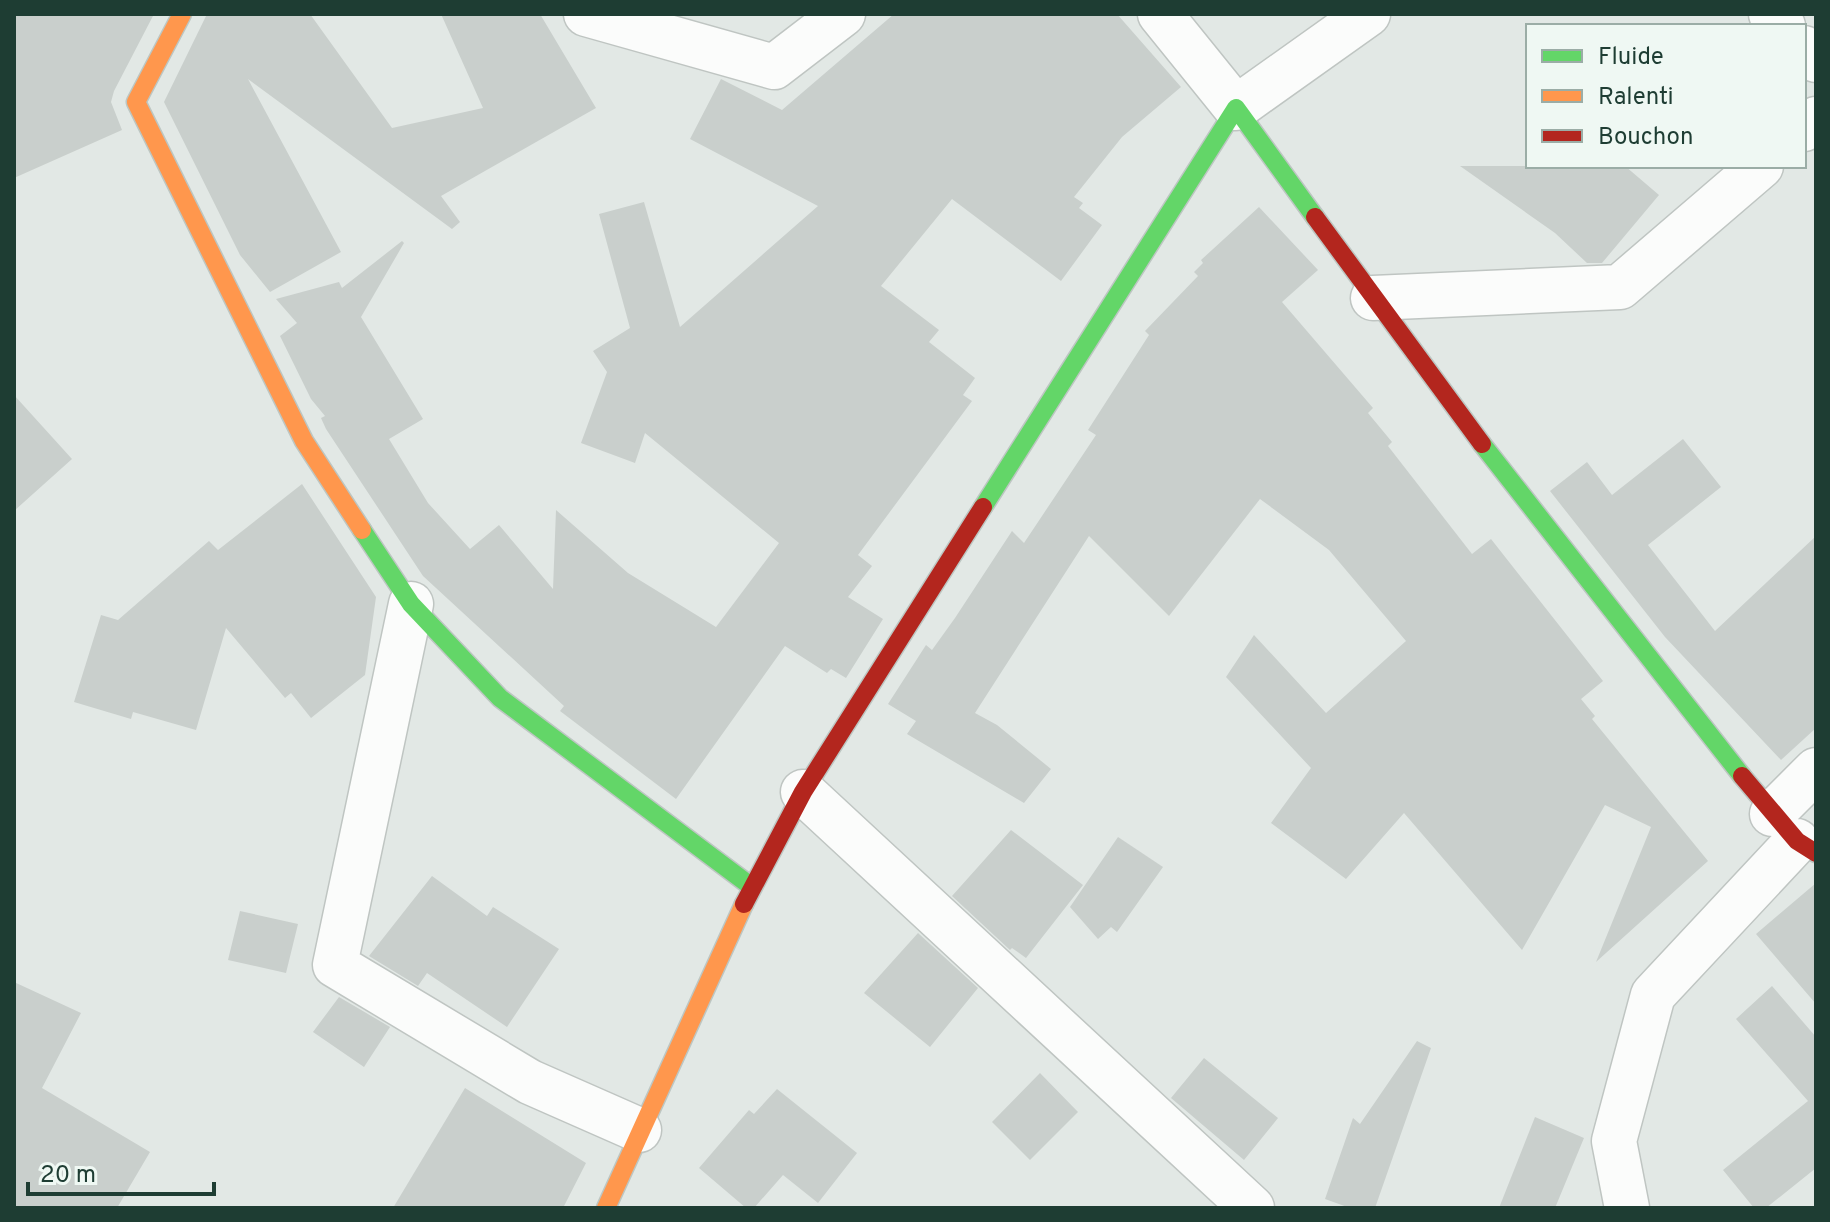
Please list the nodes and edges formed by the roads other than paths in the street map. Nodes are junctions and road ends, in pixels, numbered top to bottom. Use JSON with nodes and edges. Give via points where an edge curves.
{"nodes":[{"id":1,"x":182,"y":14,"type":"edge"},
{"id":2,"x":586,"y":14,"type":"edge"},
{"id":3,"x":843,"y":14,"type":"edge"},
{"id":4,"x":1160,"y":14,"type":"edge"},
{"id":5,"x":1368,"y":14,"type":"edge"},
{"id":6,"x":1236,"y":108,"type":"junction"},
{"id":7,"x":1759,"y":168,"type":"edge"},
{"id":8,"x":1373,"y":298,"type":"junction"},
{"id":9,"x":411,"y":604,"type":"junction"},
{"id":10,"x":1816,"y":770,"type":"edge"},
{"id":11,"x":803,"y":792,"type":"junction"},
{"id":12,"x":1795,"y":836,"type":"edge"},
{"id":13,"x":752,"y":887,"type":"junction"},
{"id":14,"x":639,"y":1130,"type":"junction"},
{"id":15,"x":606,"y":1208,"type":"edge"},
{"id":16,"x":1252,"y":1208,"type":"edge"},
{"id":17,"x":1627,"y":1208,"type":"edge"}],
"edges":[{"from":1,"to":9,"type":"street","via":[[136,102],[304,441]]},
{"from":2,"to":3,"type":"street","via":[[774,67]]},
{"from":4,"to":6,"type":"street"},
{"from":5,"to":6,"type":"street"},
{"from":6,"to":8,"type":"street"},
{"from":6,"to":11,"type":"street"},
{"from":7,"to":8,"type":"street","via":[[1620,287]]},
{"from":8,"to":12,"type":"street","via":[[1464,422]]},
{"from":9,"to":13,"type":"street","via":[[500,698]]},
{"from":9,"to":14,"type":"street","via":[[335,965],[530,1082]]},
{"from":10,"to":12,"type":"street"},
{"from":11,"to":13,"type":"street"},
{"from":11,"to":16,"type":"street"},
{"from":12,"to":17,"type":"street","via":[[1653,995],[1614,1141]]},
{"from":13,"to":14,"type":"street"},
{"from":14,"to":15,"type":"street"}]}
